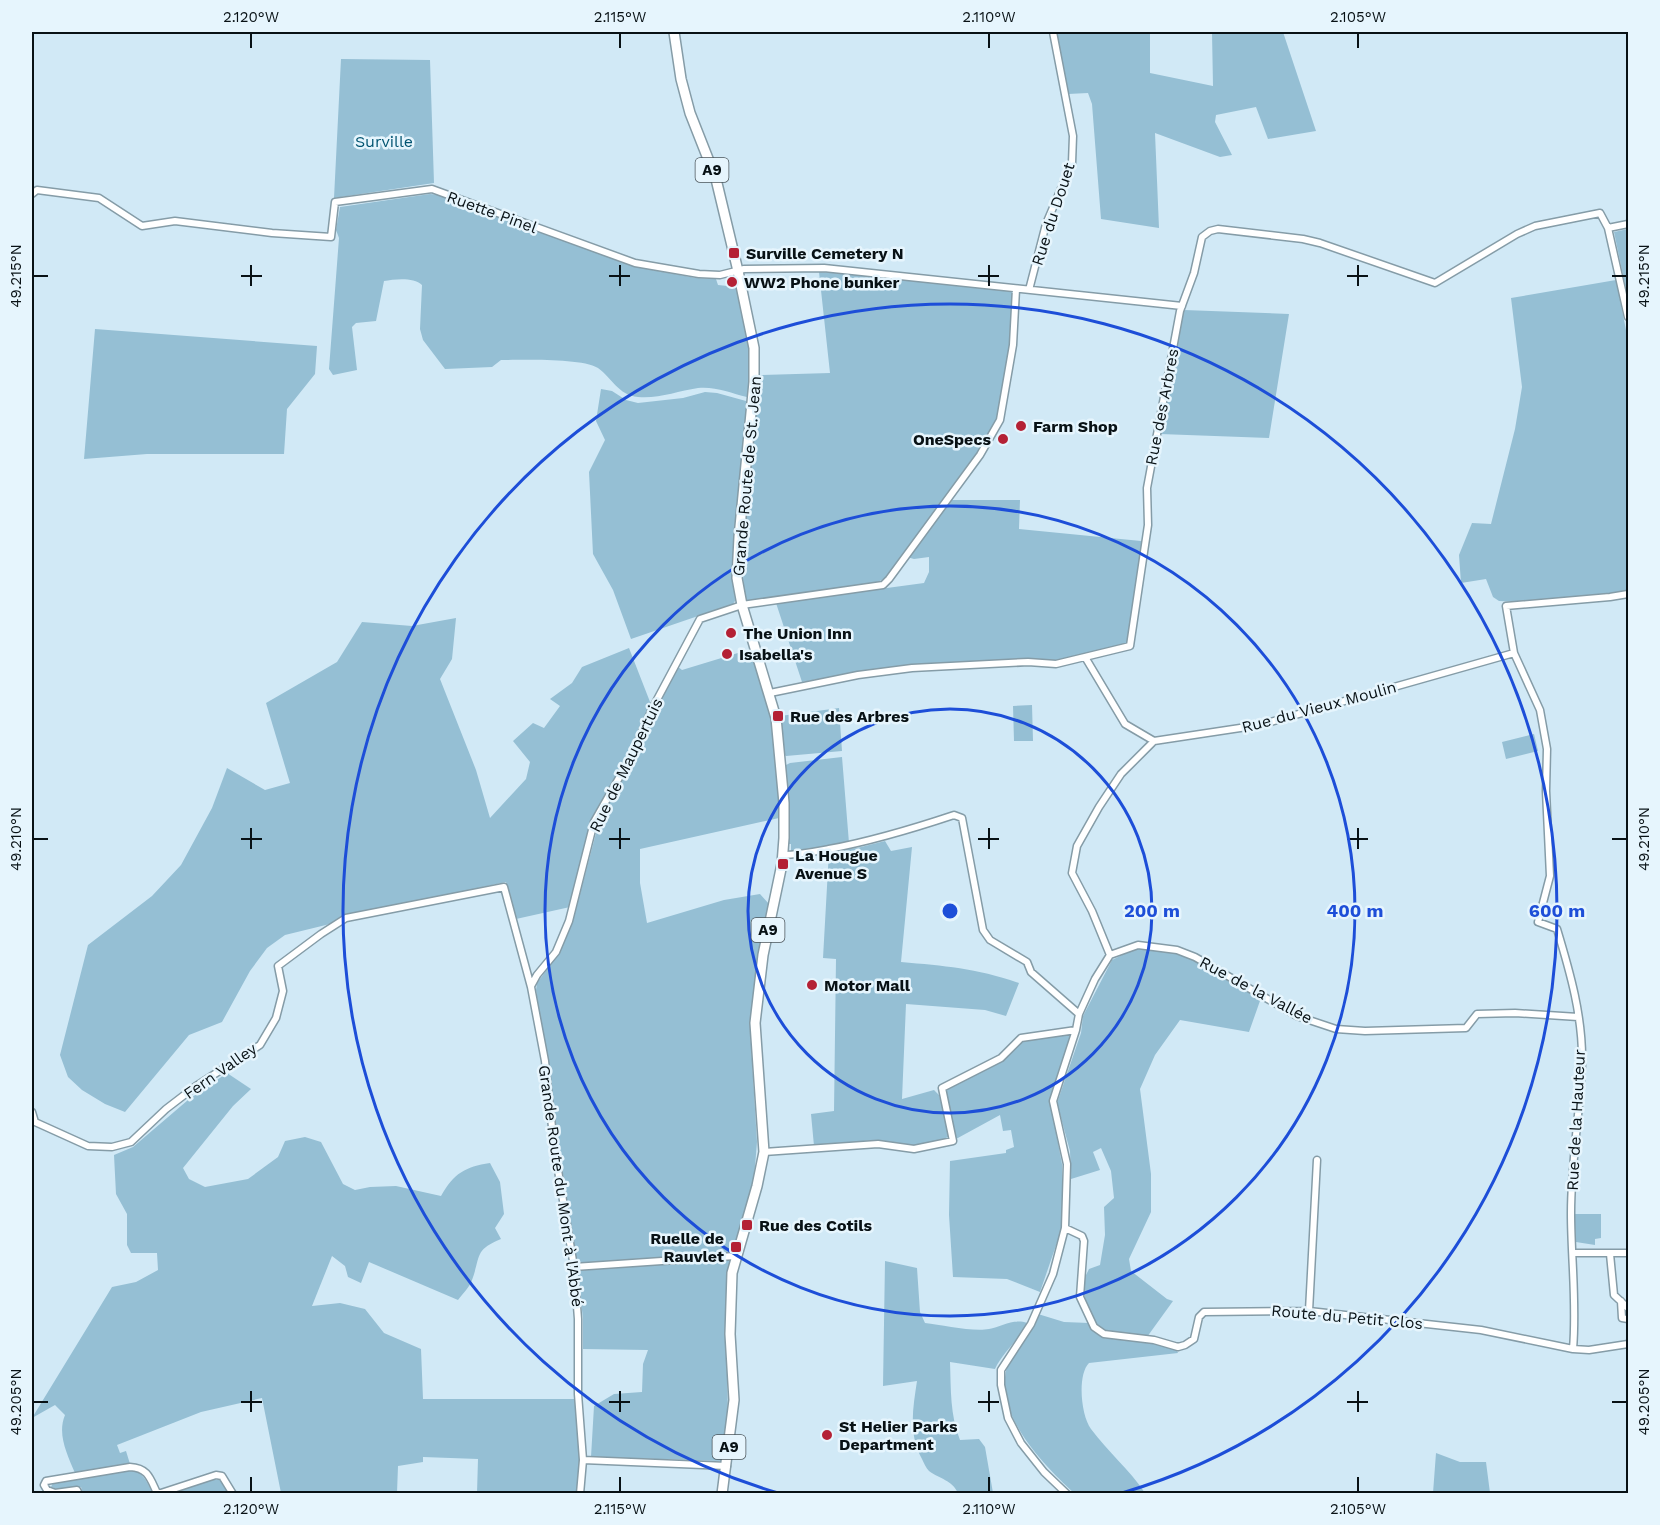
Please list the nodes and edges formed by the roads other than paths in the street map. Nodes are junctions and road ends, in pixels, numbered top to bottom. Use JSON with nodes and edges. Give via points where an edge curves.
{"nodes":[{"id":1,"x":674,"y":32,"type":"edge"},
{"id":2,"x":1053,"y":32,"type":"edge"},
{"id":3,"x":32,"y":194,"type":"edge"},
{"id":4,"x":1629,"y":224,"type":"edge"},
{"id":5,"x":1608,"y":228,"type":"junction"},
{"id":6,"x":738,"y":271,"type":"junction"},
{"id":7,"x":1016,"y":289,"type":"junction"},
{"id":8,"x":1029,"y":290,"type":"junction"},
{"id":9,"x":1182,"y":306,"type":"junction"},
{"id":10,"x":1629,"y":317,"type":"edge"},
{"id":11,"x":1629,"y":594,"type":"edge"},
{"id":12,"x":742,"y":605,"type":"junction"},
{"id":13,"x":1514,"y":653,"type":"junction"},
{"id":14,"x":1085,"y":657,"type":"junction"},
{"id":15,"x":770,"y":693,"type":"junction"},
{"id":16,"x":1154,"y":741,"type":"junction"},
{"id":17,"x":783,"y":855,"type":"junction"},
{"id":18,"x":1110,"y":955,"type":"junction"},
{"id":19,"x":531,"y":987,"type":"junction"},
{"id":20,"x":1079,"y":1014,"type":"junction"},
{"id":21,"x":1578,"y":1017,"type":"junction"},
{"id":22,"x":1076,"y":1030,"type":"junction"},
{"id":23,"x":32,"y":1112,"type":"edge"},
{"id":24,"x":764,"y":1152,"type":"junction"},
{"id":25,"x":1317,"y":1161,"type":"dead end"},
{"id":26,"x":1065,"y":1228,"type":"junction"},
{"id":27,"x":1573,"y":1253,"type":"junction"},
{"id":28,"x":1629,"y":1253,"type":"edge"},
{"id":29,"x":1610,"y":1254,"type":"junction"},
{"id":30,"x":735,"y":1256,"type":"junction"},
{"id":31,"x":574,"y":1267,"type":"junction"},
{"id":32,"x":1620,"y":1301,"type":"junction"},
{"id":33,"x":1629,"y":1308,"type":"edge"},
{"id":34,"x":1309,"y":1311,"type":"junction"},
{"id":35,"x":1629,"y":1319,"type":"edge"},
{"id":36,"x":1629,"y":1344,"type":"edge"},
{"id":37,"x":1573,"y":1349,"type":"junction"},
{"id":38,"x":583,"y":1460,"type":"junction"},
{"id":39,"x":727,"y":1466,"type":"junction"},
{"id":40,"x":79,"y":1494,"type":"edge"},
{"id":41,"x":233,"y":1494,"type":"edge"},
{"id":42,"x":580,"y":1494,"type":"edge"},
{"id":43,"x":722,"y":1494,"type":"edge"},
{"id":44,"x":1067,"y":1494,"type":"edge"}],
"edges":[{"from":1,"to":6,"type":"main road","name":"Grande Route de St. Jean","number":"A9","via":[[681,80],[716,178]]},
{"from":2,"to":8,"type":"street","name":"Rue du Douet","via":[[1072,136],[1072,163],[1046,224]]},
{"from":3,"to":6,"type":"street","name":"Ruette Pinel","via":[[38,190],[99,198],[142,226],[175,221],[331,237],[335,202],[432,189],[635,263],[699,274]]},
{"from":4,"to":5,"type":"street"},
{"from":5,"to":9,"type":"street","via":[[1600,213],[1535,226],[1435,283],[1320,243],[1218,229],[1202,237]]},
{"from":5,"to":10,"type":"street"},
{"from":6,"to":7,"type":"street","via":[[824,268]]},
{"from":6,"to":12,"type":"main road","name":"Grande Route de St. Jean","number":"A9","via":[[755,364],[739,537],[737,578]]},
{"from":7,"to":8,"type":"street"},
{"from":7,"to":12,"type":"street","name":"Rue de Maupertuis","via":[[1013,345],[1000,420],[980,455],[889,579],[883,585]]},
{"from":8,"to":9,"type":"street"},
{"from":9,"to":14,"type":"street","name":"Rue des Arbres","via":[[1147,488],[1148,525],[1130,646]]},
{"from":11,"to":13,"type":"street","name":"Rue de la Hauteur","via":[[1506,606]]},
{"from":12,"to":15,"type":"main road","name":"Grande Route de St. Jean","number":"A9"},
{"from":12,"to":19,"type":"street","name":"Rue de Maupertuis","via":[[700,619],[594,822],[569,921],[556,952]]},
{"from":13,"to":16,"type":"street","name":"Rue du Vieux Moulin","via":[[1260,725]]},
{"from":13,"to":21,"type":"street","name":"Rue de la Hauteur","via":[[1540,710],[1547,749],[1550,876],[1538,922],[1557,929]]},
{"from":14,"to":15,"type":"street","name":"Rue des Arbres","via":[[1056,664],[912,668]]},
{"from":14,"to":16,"type":"street","via":[[1125,724]]},
{"from":15,"to":17,"type":"main road","name":"Grande Route de St. Jean","number":"A9","via":[[781,760]]},
{"from":16,"to":18,"type":"street","via":[[1121,774],[1077,846],[1072,873]]},
{"from":17,"to":20,"type":"street","via":[[849,846],[954,815],[962,818],[983,930],[990,940],[1027,962],[1030,972]]},
{"from":17,"to":24,"type":"main road","name":"Grande Route de St. Jean","number":"A9","via":[[763,955],[755,1023]]},
{"from":18,"to":20,"type":"street"},
{"from":18,"to":21,"type":"street","name":"Rue de la Vallée","via":[[1138,945],[1178,951],[1297,1016],[1336,1029],[1466,1028],[1477,1014]]},
{"from":19,"to":23,"type":"street","name":"Fern Valley","via":[[504,887],[346,918],[278,966],[283,991],[276,1018],[260,1045],[196,1086],[131,1142],[112,1147],[88,1146],[35,1122]]},
{"from":19,"to":31,"type":"street","name":"Grande Route du Mont à l'Abbé"},
{"from":20,"to":22,"type":"street"},
{"from":21,"to":27,"type":"street","name":"Rue de la Hauteur","via":[[1582,1061],[1571,1212]]},
{"from":22,"to":24,"type":"street","via":[[1021,1038],[1001,1058],[942,1088],[953,1142],[914,1149],[878,1144]]},
{"from":22,"to":26,"type":"street","via":[[1053,1101],[1067,1164]]},
{"from":24,"to":30,"type":"main road","name":"Grande Route de St. Jean","number":"A9"},
{"from":25,"to":34,"type":"street"},
{"from":26,"to":34,"type":"street","name":"Route du Petit Clos","via":[[1084,1241],[1080,1297],[1095,1327],[1104,1334],[1178,1347],[1194,1339],[1204,1312]]},
{"from":26,"to":44,"type":"street","via":[[1053,1274],[1031,1324],[1001,1370],[1000,1384],[1008,1418],[1021,1443]]},
{"from":27,"to":29,"type":"street"},
{"from":27,"to":37,"type":"street","name":"Rue de la Hauteur"},
{"from":28,"to":29,"type":"street"},
{"from":29,"to":32,"type":"street","via":[[1614,1295]]},
{"from":30,"to":31,"type":"street"},
{"from":30,"to":39,"type":"main road","name":"Grande Route de St. Jean","number":"A9","via":[[730,1294],[734,1400]]},
{"from":31,"to":38,"type":"street","name":"Grande Route du Mont à l'Abbé"},
{"from":32,"to":33,"type":"street"},
{"from":32,"to":35,"type":"street","via":[[1622,1318]]},
{"from":34,"to":37,"type":"street","name":"Route du Petit Clos","via":[[1481,1330]]},
{"from":36,"to":37,"type":"street","name":"Route du Petit Clos"},
{"from":38,"to":39,"type":"street"},
{"from":38,"to":42,"type":"street","name":"Grande Route du Mont à l'Abbé"},
{"from":39,"to":43,"type":"main road","name":"Grande Route de St. Jean","number":"A9"},
{"from":40,"to":41,"type":"street","via":[[77,1490],[47,1490],[44,1485],[141,1467],[157,1493],[216,1474],[222,1476]]}]}
